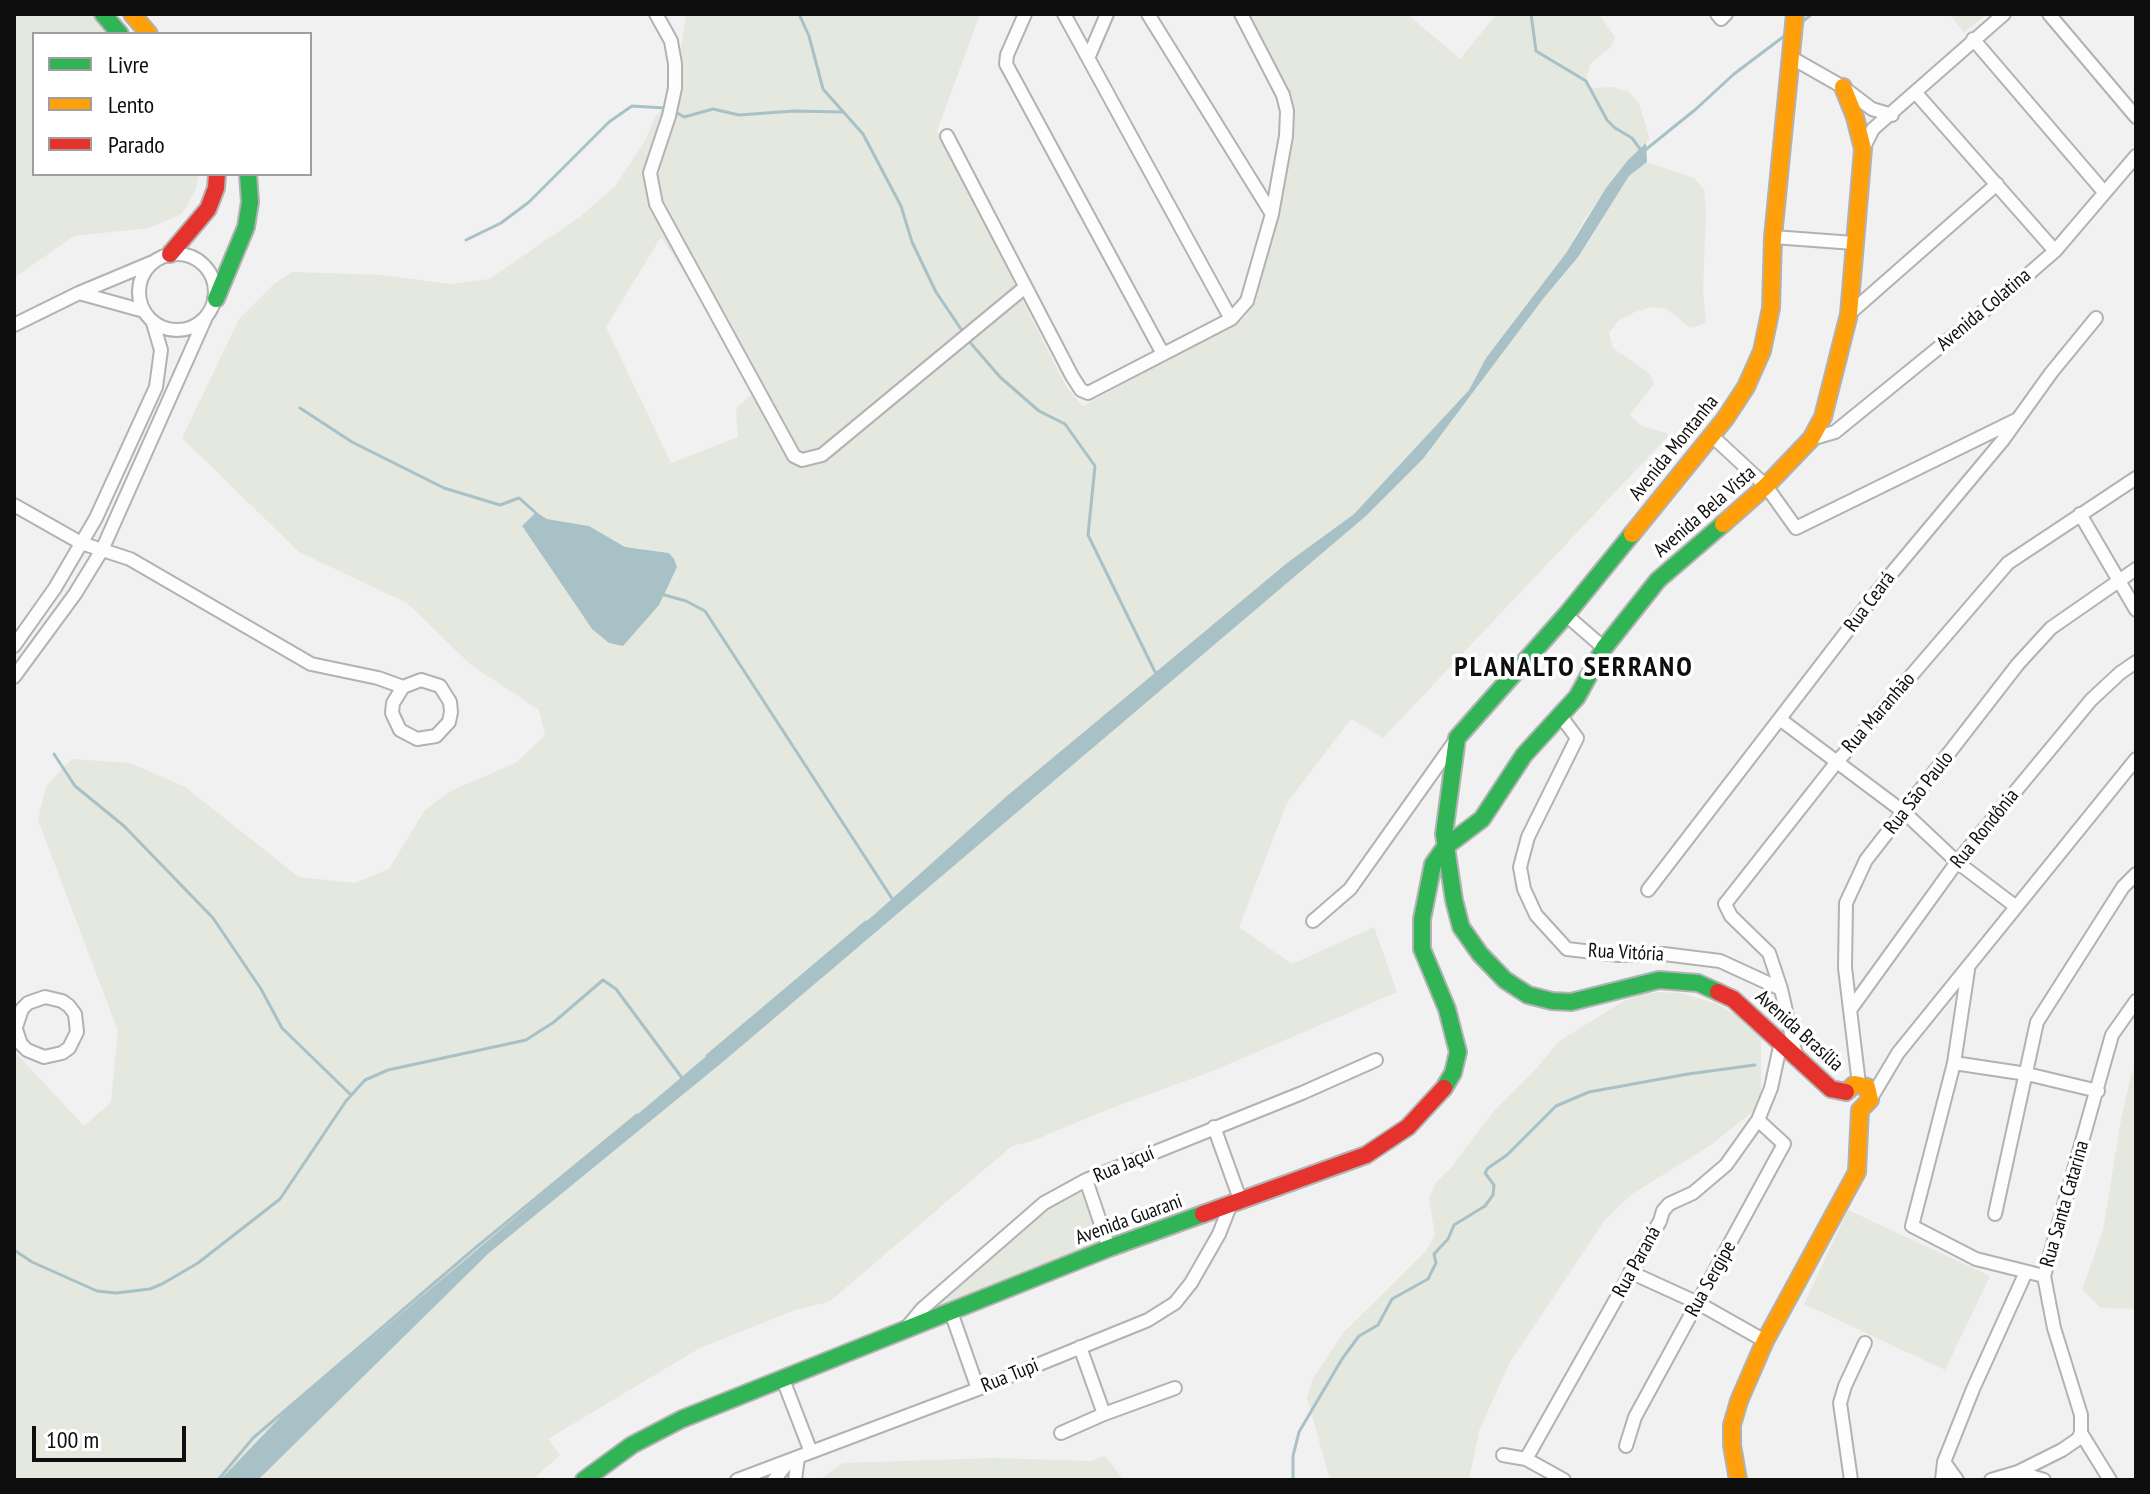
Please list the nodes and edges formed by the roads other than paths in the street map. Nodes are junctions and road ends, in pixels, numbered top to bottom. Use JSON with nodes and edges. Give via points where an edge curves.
{"nodes":[{"id":1,"x":103,"y":14,"type":"edge"},
{"id":2,"x":132,"y":14,"type":"edge"},
{"id":3,"x":656,"y":14,"type":"edge"},
{"id":4,"x":1025,"y":14,"type":"edge"},
{"id":5,"x":1064,"y":14,"type":"edge"},
{"id":6,"x":1107,"y":14,"type":"edge"},
{"id":7,"x":1148,"y":14,"type":"edge"},
{"id":8,"x":1241,"y":14,"type":"edge"},
{"id":9,"x":1717,"y":14,"type":"edge"},
{"id":10,"x":1726,"y":14,"type":"edge"},
{"id":11,"x":1795,"y":14,"type":"edge"},
{"id":12,"x":2004,"y":14,"type":"edge"},
{"id":13,"x":2049,"y":14,"type":"edge"},
{"id":14,"x":118,"y":32,"type":"edge"},
{"id":15,"x":147,"y":32,"type":"edge"},
{"id":16,"x":1973,"y":39,"type":"junction"},
{"id":17,"x":1792,"y":51,"type":"junction"},
{"id":18,"x":1089,"y":56,"type":"junction"},
{"id":19,"x":1843,"y":87,"type":"junction"},
{"id":20,"x":1915,"y":92,"type":"junction"},
{"id":21,"x":1892,"y":115,"type":"junction"},
{"id":22,"x":2136,"y":117,"type":"edge"},
{"id":23,"x":947,"y":136,"type":"dead end"},
{"id":24,"x":1863,"y":149,"type":"junction"},
{"id":25,"x":2136,"y":156,"type":"edge"},
{"id":26,"x":217,"y":176,"type":"edge"},
{"id":27,"x":248,"y":176,"type":"edge"},
{"id":28,"x":1997,"y":184,"type":"junction"},
{"id":29,"x":2104,"y":192,"type":"junction"},
{"id":30,"x":1272,"y":214,"type":"junction"},
{"id":31,"x":1773,"y":237,"type":"junction"},
{"id":32,"x":1854,"y":243,"type":"junction"},
{"id":33,"x":2055,"y":251,"type":"junction"},
{"id":34,"x":164,"y":257,"type":"junction"},
{"id":35,"x":1024,"y":288,"type":"junction"},
{"id":36,"x":79,"y":293,"type":"junction"},
{"id":37,"x":216,"y":299,"type":"junction"},
{"id":38,"x":144,"y":311,"type":"junction"},
{"id":39,"x":1849,"y":314,"type":"junction"},
{"id":40,"x":206,"y":317,"type":"junction"},
{"id":41,"x":2096,"y":318,"type":"dead end"},
{"id":42,"x":1231,"y":319,"type":"junction"},
{"id":43,"x":153,"y":323,"type":"junction"},
{"id":44,"x":14,"y":325,"type":"edge"},
{"id":45,"x":1163,"y":354,"type":"junction"},
{"id":46,"x":2018,"y":419,"type":"junction"},
{"id":47,"x":1711,"y":435,"type":"junction"},
{"id":48,"x":1811,"y":439,"type":"junction"},
{"id":49,"x":2136,"y":478,"type":"edge"},
{"id":50,"x":1766,"y":486,"type":"junction"},
{"id":51,"x":14,"y":505,"type":"edge"},
{"id":52,"x":2080,"y":514,"type":"junction"},
{"id":53,"x":81,"y":543,"type":"junction"},
{"id":54,"x":102,"y":550,"type":"junction"},
{"id":55,"x":2136,"y":569,"type":"edge"},
{"id":56,"x":2118,"y":581,"type":"junction"},
{"id":57,"x":2136,"y":610,"type":"edge"},
{"id":58,"x":1566,"y":615,"type":"junction"},
{"id":59,"x":14,"y":646,"type":"edge"},
{"id":60,"x":1604,"y":648,"type":"junction"},
{"id":61,"x":2136,"y":662,"type":"edge"},
{"id":62,"x":14,"y":677,"type":"edge"},
{"id":63,"x":403,"y":687,"type":"junction"},
{"id":64,"x":1560,"y":715,"type":"junction"},
{"id":65,"x":1781,"y":720,"type":"junction"},
{"id":66,"x":1457,"y":738,"type":"junction"},
{"id":67,"x":1836,"y":763,"type":"junction"},
{"id":68,"x":2135,"y":763,"type":"edge"},
{"id":69,"x":1905,"y":813,"type":"junction"},
{"id":70,"x":1445,"y":847,"type":"junction"},
{"id":71,"x":1957,"y":862,"type":"junction"},
{"id":72,"x":2136,"y":874,"type":"edge"},
{"id":73,"x":1429,"y":879,"type":"junction"},
{"id":74,"x":1451,"y":880,"type":"junction"},
{"id":75,"x":1648,"y":890,"type":"dead end"},
{"id":76,"x":2015,"y":906,"type":"junction"},
{"id":77,"x":1313,"y":921,"type":"dead end"},
{"id":78,"x":1969,"y":968,"type":"junction"},
{"id":79,"x":1781,"y":989,"type":"junction"},
{"id":80,"x":2136,"y":1001,"type":"edge"},
{"id":81,"x":1940,"y":1002,"type":"junction"},
{"id":82,"x":1850,"y":1010,"type":"junction"},
{"id":83,"x":1961,"y":1015,"type":"junction"},
{"id":84,"x":15,"y":1025,"type":"edge"},
{"id":85,"x":1781,"y":1042,"type":"junction"},
{"id":86,"x":1898,"y":1053,"type":"junction"},
{"id":87,"x":1796,"y":1055,"type":"junction"},
{"id":88,"x":1376,"y":1060,"type":"dead end"},
{"id":89,"x":1954,"y":1063,"type":"junction"},
{"id":90,"x":2027,"y":1074,"type":"junction"},
{"id":91,"x":1856,"y":1087,"type":"junction"},
{"id":92,"x":2098,"y":1091,"type":"junction"},
{"id":93,"x":1865,"y":1105,"type":"junction"},
{"id":94,"x":1758,"y":1120,"type":"junction"},
{"id":95,"x":1214,"y":1127,"type":"junction"},
{"id":96,"x":1086,"y":1180,"type":"junction"},
{"id":97,"x":1236,"y":1204,"type":"junction"},
{"id":98,"x":1995,"y":1214,"type":"dead end"},
{"id":99,"x":1109,"y":1248,"type":"junction"},
{"id":100,"x":1630,"y":1272,"type":"junction"},
{"id":101,"x":2026,"y":1272,"type":"junction"},
{"id":102,"x":2044,"y":1276,"type":"junction"},
{"id":103,"x":1698,"y":1303,"type":"junction"},
{"id":104,"x":951,"y":1312,"type":"junction"},
{"id":105,"x":907,"y":1327,"type":"junction"},
{"id":106,"x":1765,"y":1341,"type":"junction"},
{"id":107,"x":1865,"y":1343,"type":"dead end"},
{"id":108,"x":1080,"y":1347,"type":"junction"},
{"id":109,"x":782,"y":1377,"type":"junction"},
{"id":110,"x":1175,"y":1388,"type":"dead end"},
{"id":111,"x":978,"y":1389,"type":"junction"},
{"id":112,"x":1104,"y":1414,"type":"junction"},
{"id":113,"x":1061,"y":1433,"type":"dead end"},
{"id":114,"x":2081,"y":1433,"type":"junction"},
{"id":115,"x":1626,"y":1446,"type":"dead end"},
{"id":116,"x":811,"y":1452,"type":"junction"},
{"id":117,"x":1503,"y":1455,"type":"dead end"},
{"id":118,"x":794,"y":1458,"type":"junction"},
{"id":119,"x":1526,"y":1459,"type":"junction"},
{"id":120,"x":1944,"y":1462,"type":"junction"},
{"id":121,"x":2018,"y":1472,"type":"junction"},
{"id":122,"x":584,"y":1480,"type":"edge"},
{"id":123,"x":737,"y":1480,"type":"edge"},
{"id":124,"x":774,"y":1480,"type":"edge"},
{"id":125,"x":795,"y":1480,"type":"edge"},
{"id":126,"x":1564,"y":1480,"type":"edge"},
{"id":127,"x":1738,"y":1480,"type":"edge"},
{"id":128,"x":1851,"y":1480,"type":"edge"},
{"id":129,"x":1942,"y":1480,"type":"edge"},
{"id":130,"x":1957,"y":1480,"type":"edge"},
{"id":131,"x":1991,"y":1480,"type":"edge"},
{"id":132,"x":2044,"y":1480,"type":"edge"},
{"id":133,"x":2110,"y":1480,"type":"edge"}],
"edges":[{"from":1,"to":14,"type":"street"},
{"from":2,"to":15,"type":"street"},
{"from":3,"to":35,"type":"street","via":[[671,41],[675,88],[650,173],[656,204],[794,456],[802,460],[822,455]]},
{"from":4,"to":45,"type":"street","via":[[1007,55],[1010,72]]},
{"from":5,"to":18,"type":"street"},
{"from":6,"to":18,"type":"street"},
{"from":7,"to":30,"type":"street"},
{"from":8,"to":30,"type":"street","via":[[1287,111]]},
{"from":9,"to":10,"type":"street","via":[[1721,19]]},
{"from":11,"to":17,"type":"street","name":"Avenida Montanha"},
{"from":12,"to":16,"type":"street"},
{"from":13,"to":22,"type":"street"},
{"from":16,"to":20,"type":"street"},
{"from":16,"to":29,"type":"street"},
{"from":17,"to":19,"type":"street"},
{"from":17,"to":31,"type":"street","name":"Avenida Montanha"},
{"from":18,"to":42,"type":"street"},
{"from":19,"to":21,"type":"street","via":[[1872,109]]},
{"from":19,"to":24,"type":"street","name":"Avenida Bela Vista"},
{"from":20,"to":21,"type":"street"},
{"from":20,"to":28,"type":"street"},
{"from":21,"to":24,"type":"street","via":[[1873,129]]},
{"from":23,"to":35,"type":"street"},
{"from":24,"to":32,"type":"street","name":"Avenida Bela Vista"},
{"from":25,"to":29,"type":"street","name":"Avenida Colatina"},
{"from":26,"to":34,"type":"street","via":[[208,209]]},
{"from":27,"to":37,"type":"street","via":[[246,227]]},
{"from":28,"to":33,"type":"street"},
{"from":28,"to":39,"type":"street"},
{"from":29,"to":33,"type":"street","name":"Avenida Colatina"},
{"from":30,"to":42,"type":"street","via":[[1247,301]]},
{"from":31,"to":32,"type":"street"},
{"from":31,"to":47,"type":"street","name":"Avenida Montanha","via":[[1771,308],[1762,351],[1746,387]]},
{"from":32,"to":39,"type":"street","name":"Avenida Bela Vista"},
{"from":33,"to":48,"type":"street","name":"Avenida Colatina","via":[[1835,432]]},
{"from":34,"to":36,"type":"street"},
{"from":34,"to":37,"type":"street","via":[[185,255],[206,268]]},
{"from":34,"to":38,"type":"street","via":[[147,269],[140,283]]},
{"from":35,"to":45,"type":"street","via":[[1084,392]]},
{"from":36,"to":38,"type":"street"},
{"from":36,"to":44,"type":"street"},
{"from":37,"to":40,"type":"street"},
{"from":38,"to":43,"type":"street"},
{"from":39,"to":48,"type":"street","name":"Avenida Bela Vista","via":[[1823,417]]},
{"from":40,"to":43,"type":"street","via":[[181,330]]},
{"from":40,"to":54,"type":"street"},
{"from":41,"to":46,"type":"street","name":"Rua Ceará"},
{"from":42,"to":45,"type":"street"},
{"from":43,"to":53,"type":"street","via":[[161,350],[156,387]]},
{"from":46,"to":50,"type":"street","via":[[1796,528]]},
{"from":46,"to":65,"type":"street","name":"Rua Ceará"},
{"from":47,"to":50,"type":"street"},
{"from":47,"to":58,"type":"street","name":"Avenida Montanha"},
{"from":48,"to":50,"type":"street","name":"Avenida Bela Vista"},
{"from":49,"to":52,"type":"street","name":"Rua Maranhão"},
{"from":50,"to":60,"type":"street","name":"Avenida Bela Vista","via":[[1658,580]]},
{"from":51,"to":53,"type":"street"},
{"from":52,"to":56,"type":"street"},
{"from":52,"to":67,"type":"street","name":"Rua Maranhão","via":[[2008,563]]},
{"from":53,"to":54,"type":"street"},
{"from":53,"to":59,"type":"street"},
{"from":54,"to":62,"type":"street"},
{"from":54,"to":63,"type":"street","via":[[130,559],[311,664]]},
{"from":55,"to":56,"type":"street","name":"Rua São Paulo"},
{"from":56,"to":57,"type":"street"},
{"from":56,"to":69,"type":"street","name":"Rua São Paulo","via":[[2051,628],[2026,655]]},
{"from":58,"to":60,"type":"street"},
{"from":58,"to":66,"type":"street","name":"Avenida Montanha"},
{"from":60,"to":64,"type":"street","name":"Avenida Bela Vista","via":[[1577,697]]},
{"from":61,"to":71,"type":"street","name":"Rua Rondônia","via":[[2091,700]]},
{"from":63,"to":63,"type":"street","via":[[392,713],[400,730],[417,739],[436,736],[449,722],[446,693],[421,680]]},
{"from":64,"to":70,"type":"street","name":"Avenida Bela Vista","via":[[1524,755],[1482,819]]},
{"from":64,"to":79,"type":"street","name":"Rua Vitória","via":[[1577,738],[1528,837],[1520,867],[1536,915],[1567,949],[1720,961]]},
{"from":65,"to":67,"type":"street"},
{"from":65,"to":75,"type":"street","name":"Rua Ceará"},
{"from":66,"to":70,"type":"street"},
{"from":66,"to":77,"type":"street","via":[[1350,889]]},
{"from":67,"to":69,"type":"street"},
{"from":67,"to":79,"type":"street","name":"Rua Maranhão","via":[[1725,904],[1769,953]]},
{"from":68,"to":76,"type":"street"},
{"from":69,"to":71,"type":"street"},
{"from":69,"to":82,"type":"street","name":"Rua São Paulo","via":[[1866,860],[1846,903]]},
{"from":70,"to":73,"type":"street","name":"Avenida Guarani"},
{"from":70,"to":74,"type":"street","name":"Avenida Brasília"},
{"from":71,"to":76,"type":"street"},
{"from":71,"to":82,"type":"street","name":"Rua Rondônia"},
{"from":72,"to":90,"type":"street","via":[[2037,1022]]},
{"from":73,"to":74,"type":"street"},
{"from":73,"to":97,"type":"street","name":"Avenida Guarani","via":[[1422,949],[1454,1031],[1458,1052],[1453,1073],[1408,1127],[1366,1155]]},
{"from":74,"to":85,"type":"street","name":"Avenida Brasília","via":[[1467,936],[1505,980],[1528,995],[1571,1002],[1659,980],[1698,983],[1733,999]]},
{"from":76,"to":78,"type":"street"},
{"from":78,"to":81,"type":"street"},
{"from":78,"to":83,"type":"street"},
{"from":79,"to":87,"type":"street"},
{"from":80,"to":92,"type":"street","name":"Rua Santa Catarina","via":[[2112,1035]]},
{"from":81,"to":83,"type":"street"},
{"from":81,"to":86,"type":"street"},
{"from":82,"to":91,"type":"street","name":"Rua São Paulo"},
{"from":83,"to":89,"type":"street"},
{"from":84,"to":84,"type":"street","via":[[21,1044],[44,1057],[69,1048],[77,1032],[69,1006],[45,997],[28,1003]]},
{"from":85,"to":87,"type":"street","name":"Avenida Brasília"},
{"from":85,"to":94,"type":"street","name":"Rua Paraná"},
{"from":86,"to":91,"type":"street"},
{"from":86,"to":93,"type":"street"},
{"from":87,"to":91,"type":"street","name":"Avenida Brasília","via":[[1831,1089]]},
{"from":88,"to":95,"type":"street","name":"Rua Jaçuí"},
{"from":89,"to":90,"type":"street"},
{"from":89,"to":101,"type":"street","name":"Rua Santa Catarina","via":[[1912,1226],[1976,1259]]},
{"from":90,"to":92,"type":"street"},
{"from":90,"to":98,"type":"street"},
{"from":91,"to":93,"type":"street","via":[[1870,1091]]},
{"from":91,"to":93,"type":"street","via":[[1848,1105]]},
{"from":92,"to":102,"type":"street","name":"Rua Santa Catarina"},
{"from":93,"to":106,"type":"street","via":[[1857,1172]]},
{"from":94,"to":100,"type":"street","name":"Rua Paraná","via":[[1726,1165],[1663,1211]]},
{"from":94,"to":103,"type":"street","name":"Rua Sergipe","via":[[1784,1144]]},
{"from":95,"to":96,"type":"street","name":"Rua Jaçuí"},
{"from":95,"to":97,"type":"street"},
{"from":96,"to":99,"type":"street"},
{"from":96,"to":105,"type":"street","name":"Rua Jaçuí","via":[[1044,1203]]},
{"from":97,"to":99,"type":"street","name":"Avenida Guarani"},
{"from":97,"to":108,"type":"street","name":"Rua Tupi","via":[[1175,1303],[1148,1320]]},
{"from":99,"to":104,"type":"street","name":"Avenida Guarani"},
{"from":100,"to":103,"type":"street"},
{"from":100,"to":119,"type":"street","name":"Rua Paraná"},
{"from":101,"to":102,"type":"street","name":"Rua Santa Catarina"},
{"from":101,"to":120,"type":"street"},
{"from":102,"to":114,"type":"street","via":[[2081,1415]]},
{"from":103,"to":106,"type":"street"},
{"from":103,"to":115,"type":"street","name":"Rua Sergipe","via":[[1635,1417]]},
{"from":104,"to":105,"type":"street","name":"Avenida Guarani"},
{"from":104,"to":111,"type":"street"},
{"from":105,"to":109,"type":"street","name":"Avenida Guarani"},
{"from":106,"to":127,"type":"street","via":[[1732,1425]]},
{"from":107,"to":128,"type":"street","via":[[1840,1403]]},
{"from":108,"to":111,"type":"street","name":"Rua Tupi"},
{"from":108,"to":112,"type":"street"},
{"from":109,"to":116,"type":"street"},
{"from":109,"to":122,"type":"street","name":"Avenida Guarani","via":[[632,1445]]},
{"from":110,"to":112,"type":"street"},
{"from":111,"to":116,"type":"street","name":"Rua Tupi"},
{"from":112,"to":113,"type":"street"},
{"from":114,"to":121,"type":"street","via":[[2069,1446]]},
{"from":114,"to":133,"type":"street"},
{"from":116,"to":118,"type":"street","name":"Rua Tupi"},
{"from":117,"to":119,"type":"street"},
{"from":118,"to":123,"type":"street","name":"Rua Tupi"},
{"from":118,"to":124,"type":"street"},
{"from":118,"to":125,"type":"street"},
{"from":119,"to":126,"type":"street"},
{"from":120,"to":129,"type":"street"},
{"from":120,"to":130,"type":"street"},
{"from":121,"to":131,"type":"street"},
{"from":121,"to":132,"type":"street"}]}
